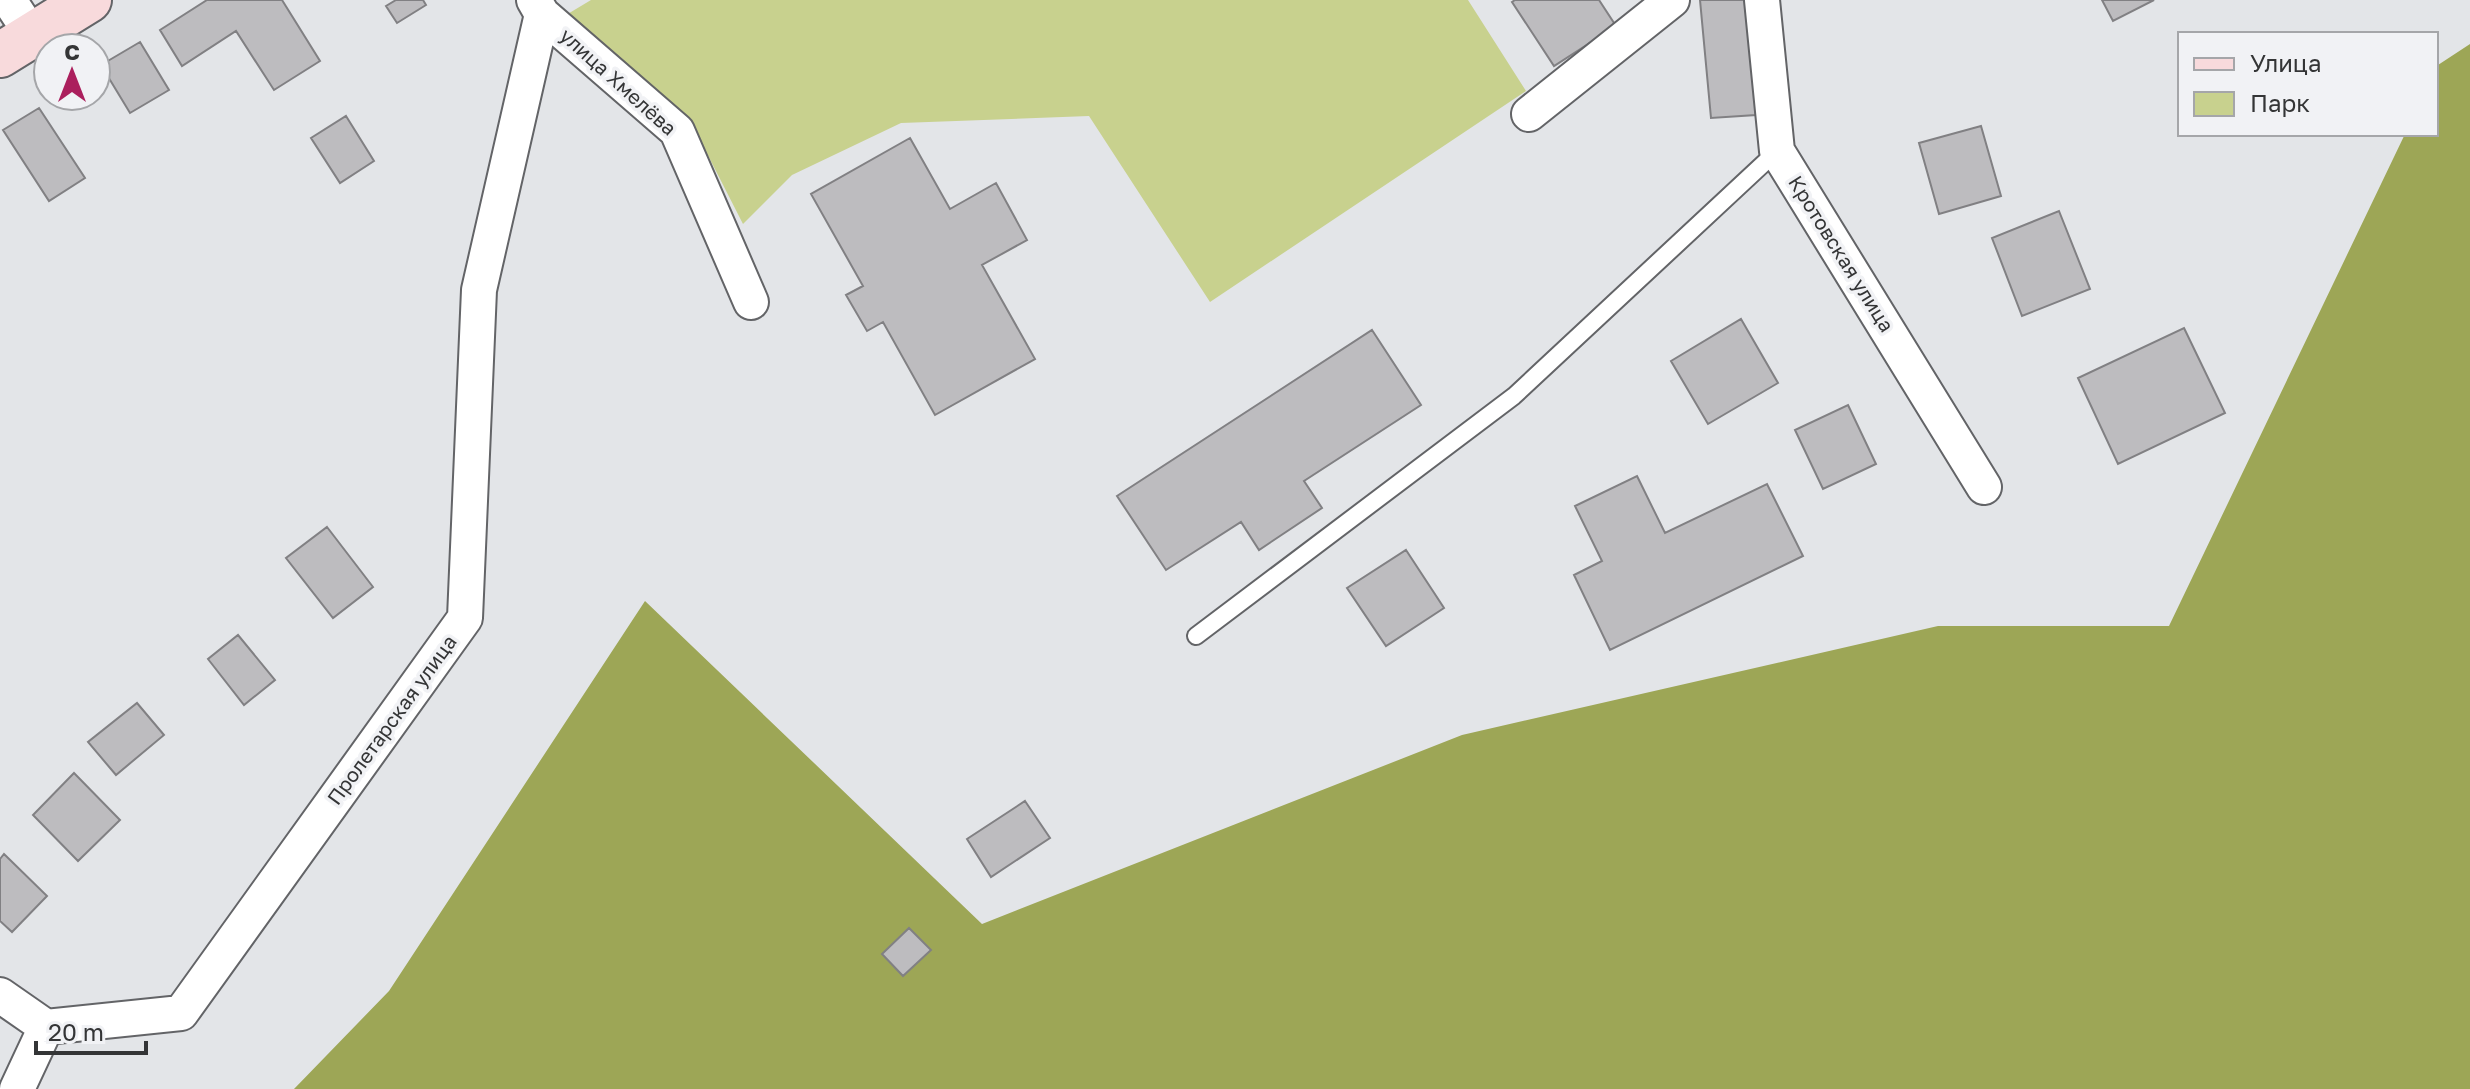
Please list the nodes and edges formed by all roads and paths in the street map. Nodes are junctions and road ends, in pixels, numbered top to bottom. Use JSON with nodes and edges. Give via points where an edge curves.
{"nodes":[{"id":1,"x":89,"y":0,"type":"edge"},
{"id":2,"x":1672,"y":0,"type":"edge"},
{"id":3,"x":1762,"y":0,"type":"edge"},
{"id":4,"x":538,"y":7,"type":"edge"},
{"id":5,"x":14,"y":30,"type":"edge"},
{"id":6,"x":1529,"y":114,"type":"dead end"},
{"id":7,"x":1777,"y":151,"type":"junction"},
{"id":8,"x":751,"y":302,"type":"dead end"},
{"id":9,"x":1984,"y":487,"type":"dead end"},
{"id":10,"x":1196,"y":636,"type":"dead end"},
{"id":11,"x":0,"y":995,"type":"edge"},
{"id":12,"x":46,"y":1027,"type":"junction"},
{"id":13,"x":17,"y":1089,"type":"edge"}],
"edges":[{"from":1,"to":5,"type":"main road"},
{"from":2,"to":6,"type":"street"},
{"from":3,"to":7,"type":"street","name":"Кротовская улица"},
{"from":4,"to":8,"type":"street","name":"улица Хмелёва","via":[[677,131]]},
{"from":4,"to":12,"type":"street","name":"Пролетарская улица","via":[[479,290],[465,618],[181,1013]]},
{"from":7,"to":9,"type":"street","name":"Кротовская улица"},
{"from":7,"to":10,"type":"lane","via":[[1514,396]]},
{"from":11,"to":12,"type":"street"},
{"from":12,"to":13,"type":"street"}]}
